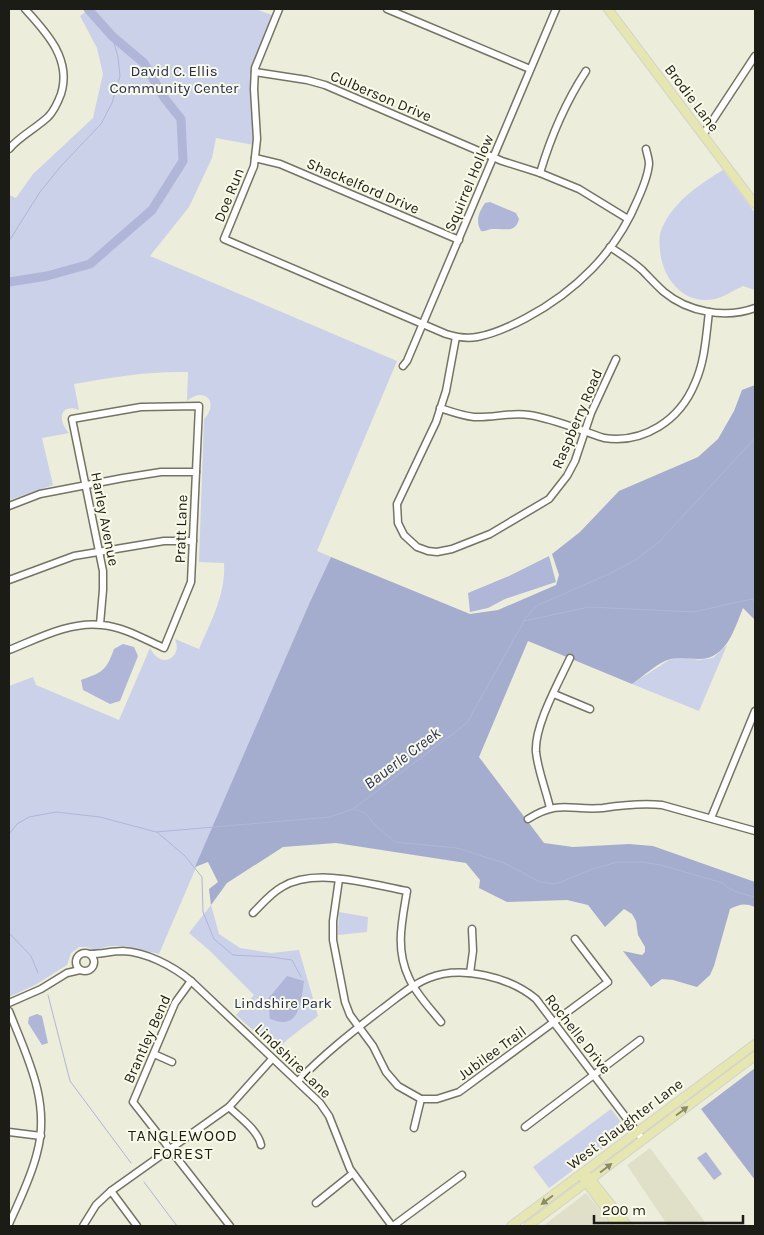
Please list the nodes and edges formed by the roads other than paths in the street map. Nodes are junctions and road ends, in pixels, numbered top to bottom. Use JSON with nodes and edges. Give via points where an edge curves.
{"nodes":[{"id":1,"x":25,"y":9,"type":"edge"},
{"id":2,"x":279,"y":9,"type":"edge"},
{"id":3,"x":387,"y":9,"type":"edge"},
{"id":4,"x":556,"y":9,"type":"edge"},
{"id":5,"x":609,"y":9,"type":"edge"},
{"id":6,"x":755,"y":56,"type":"edge"},
{"id":7,"x":530,"y":69,"type":"junction"},
{"id":8,"x":586,"y":71,"type":"dead end"},
{"id":9,"x":255,"y":72,"type":"junction"},
{"id":10,"x":703,"y":134,"type":"junction"},
{"id":11,"x":9,"y":149,"type":"edge"},
{"id":12,"x":646,"y":149,"type":"dead end"},
{"id":13,"x":255,"y":158,"type":"junction"},
{"id":14,"x":494,"y":158,"type":"junction"},
{"id":15,"x":540,"y":173,"type":"junction"},
{"id":16,"x":755,"y":204,"type":"edge"},
{"id":17,"x":628,"y":219,"type":"junction"},
{"id":18,"x":459,"y":240,"type":"junction"},
{"id":19,"x":610,"y":247,"type":"junction"},
{"id":20,"x":755,"y":308,"type":"edge"},
{"id":21,"x":709,"y":312,"type":"junction"},
{"id":22,"x":423,"y":324,"type":"junction"},
{"id":23,"x":456,"y":337,"type":"junction"},
{"id":24,"x":616,"y":359,"type":"dead end"},
{"id":25,"x":403,"y":366,"type":"dead end"},
{"id":26,"x":199,"y":406,"type":"joint"},
{"id":27,"x":440,"y":408,"type":"junction"},
{"id":28,"x":584,"y":432,"type":"junction"},
{"id":29,"x":196,"y":472,"type":"junction"},
{"id":30,"x":86,"y":484,"type":"junction"},
{"id":31,"x":9,"y":506,"type":"edge"},
{"id":32,"x":193,"y":541,"type":"junction"},
{"id":33,"x":100,"y":551,"type":"junction"},
{"id":34,"x":9,"y":580,"type":"edge"},
{"id":35,"x":100,"y":624,"type":"junction"},
{"id":36,"x":9,"y":650,"type":"edge"},
{"id":37,"x":570,"y":658,"type":"dead end"},
{"id":38,"x":554,"y":694,"type":"junction"},
{"id":39,"x":590,"y":709,"type":"dead end"},
{"id":40,"x":755,"y":711,"type":"edge"},
{"id":41,"x":753,"y":722,"type":"edge"},
{"id":42,"x":550,"y":808,"type":"junction"},
{"id":43,"x":711,"y":818,"type":"junction"},
{"id":44,"x":528,"y":819,"type":"dead end"},
{"id":45,"x":755,"y":831,"type":"edge"},
{"id":46,"x":339,"y":879,"type":"junction"},
{"id":47,"x":253,"y":913,"type":"dead end"},
{"id":48,"x":472,"y":929,"type":"dead end"},
{"id":49,"x":575,"y":939,"type":"dead end"},
{"id":50,"x":105,"y":953,"type":"junction"},
{"id":51,"x":91,"y":954,"type":"junction"},
{"id":52,"x":75,"y":962,"type":"junction"},
{"id":53,"x":94,"y":963,"type":"junction"},
{"id":54,"x":80,"y":970,"type":"junction"},
{"id":55,"x":67,"y":973,"type":"junction"},
{"id":56,"x":470,"y":973,"type":"junction"},
{"id":57,"x":191,"y":981,"type":"junction"},
{"id":58,"x":413,"y":986,"type":"junction"},
{"id":59,"x":9,"y":1003,"type":"edge"},
{"id":60,"x":9,"y":1011,"type":"edge"},
{"id":61,"x":441,"y":1022,"type":"dead end"},
{"id":62,"x":555,"y":1022,"type":"junction"},
{"id":63,"x":359,"y":1027,"type":"junction"},
{"id":64,"x":640,"y":1040,"type":"dead end"},
{"id":65,"x":755,"y":1044,"type":"edge"},
{"id":66,"x":154,"y":1054,"type":"junction"},
{"id":67,"x":755,"y":1056,"type":"edge"},
{"id":68,"x":272,"y":1058,"type":"junction"},
{"id":69,"x":172,"y":1062,"type":"dead end"},
{"id":70,"x":594,"y":1075,"type":"junction"},
{"id":71,"x":298,"y":1081,"type":"junction"},
{"id":72,"x":421,"y":1099,"type":"junction"},
{"id":73,"x":229,"y":1108,"type":"junction"},
{"id":74,"x":525,"y":1126,"type":"dead end"},
{"id":75,"x":414,"y":1128,"type":"dead end"},
{"id":76,"x":9,"y":1132,"type":"edge"},
{"id":77,"x":637,"y":1132,"type":"junction"},
{"id":78,"x":41,"y":1136,"type":"junction"},
{"id":79,"x":643,"y":1140,"type":"junction"},
{"id":80,"x":261,"y":1145,"type":"dead end"},
{"id":81,"x":170,"y":1149,"type":"junction"},
{"id":82,"x":582,"y":1173,"type":"junction"},
{"id":83,"x":352,"y":1174,"type":"junction"},
{"id":84,"x":462,"y":1175,"type":"dead end"},
{"id":85,"x":588,"y":1181,"type":"junction"},
{"id":86,"x":111,"y":1191,"type":"junction"},
{"id":87,"x":316,"y":1203,"type":"dead end"},
{"id":88,"x":9,"y":1224,"type":"edge"},
{"id":89,"x":83,"y":1226,"type":"edge"},
{"id":90,"x":137,"y":1226,"type":"edge"},
{"id":91,"x":230,"y":1226,"type":"edge"},
{"id":92,"x":392,"y":1226,"type":"edge"},
{"id":93,"x":511,"y":1226,"type":"edge"},
{"id":94,"x":528,"y":1226,"type":"edge"},
{"id":95,"x":618,"y":1226,"type":"edge"},
{"id":96,"x":628,"y":1226,"type":"edge"}],
"edges":[{"from":1,"to":11,"type":"street","via":[[58,51],[64,80],[58,102],[50,115]]},
{"from":2,"to":9,"type":"street","name":"Doe Run"},
{"from":3,"to":7,"type":"street"},
{"from":4,"to":7,"type":"street","name":"Squirrel Hollow"},
{"from":5,"to":10,"type":"main road","name":"Brodie Lane"},
{"from":6,"to":10,"type":"street"},
{"from":7,"to":14,"type":"street","name":"Squirrel Hollow"},
{"from":8,"to":15,"type":"street","via":[[553,131]]},
{"from":9,"to":13,"type":"street","name":"Doe Run","via":[[258,126]]},
{"from":9,"to":14,"type":"street","name":"Culberson Drive","via":[[318,83]]},
{"from":10,"to":16,"type":"main road","name":"Brodie Lane"},
{"from":12,"to":17,"type":"street","via":[[649,164],[644,185]]},
{"from":13,"to":18,"type":"street","name":"Shackelford Drive","via":[[280,164]]},
{"from":13,"to":22,"type":"street","name":"Doe Run","via":[[251,176],[224,239]]},
{"from":14,"to":15,"type":"street","name":"Culberson Drive"},
{"from":14,"to":18,"type":"street","name":"Squirrel Hollow"},
{"from":15,"to":17,"type":"street","name":"Culberson Drive","via":[[579,189]]},
{"from":17,"to":19,"type":"street"},
{"from":18,"to":22,"type":"street","name":"Squirrel Hollow"},
{"from":19,"to":21,"type":"street","via":[[677,300]]},
{"from":19,"to":23,"type":"street","via":[[580,281],[545,308],[497,331],[477,337]]},
{"from":20,"to":21,"type":"street","via":[[736,313]]},
{"from":21,"to":28,"type":"street","via":[[702,364],[695,384],[668,420],[654,430],[622,440]]},
{"from":22,"to":23,"type":"street"},
{"from":22,"to":25,"type":"street","name":"Squirrel Hollow"},
{"from":23,"to":27,"type":"street","name":"Raspberry Road"},
{"from":24,"to":28,"type":"street","name":"Raspberry Road"},
{"from":26,"to":29,"type":"street","name":"Pratt Lane"},
{"from":26,"to":30,"type":"street","name":"Harley Avenue","via":[[141,408],[72,419]]},
{"from":27,"to":28,"type":"street","via":[[476,417],[528,415]]},
{"from":27,"to":28,"type":"street","name":"Raspberry Road","via":[[430,438],[397,504],[398,523],[404,535],[417,547],[428,551],[452,549],[490,534],[549,498],[575,461]]},
{"from":29,"to":30,"type":"street","via":[[153,473]]},
{"from":29,"to":32,"type":"street","name":"Pratt Lane"},
{"from":30,"to":31,"type":"street","via":[[40,494]]},
{"from":30,"to":33,"type":"street","name":"Harley Avenue"},
{"from":32,"to":33,"type":"street","via":[[164,541]]},
{"from":32,"to":35,"type":"street","name":"Pratt Lane","via":[[190,587],[164,648]]},
{"from":33,"to":34,"type":"street","via":[[67,558]]},
{"from":33,"to":35,"type":"street","name":"Harley Avenue","via":[[104,576]]},
{"from":35,"to":36,"type":"street","via":[[69,627]]},
{"from":37,"to":38,"type":"street"},
{"from":38,"to":39,"type":"street"},
{"from":38,"to":42,"type":"street","via":[[536,746]]},
{"from":40,"to":41,"type":"street"},
{"from":41,"to":43,"type":"street"},
{"from":42,"to":43,"type":"street","via":[[603,808],[638,803],[662,805]]},
{"from":42,"to":44,"type":"street"},
{"from":43,"to":45,"type":"street"},
{"from":46,"to":47,"type":"street","via":[[321,877],[293,881],[273,892]]},
{"from":46,"to":58,"type":"street","via":[[407,891],[400,945],[403,963]]},
{"from":46,"to":63,"type":"street","via":[[333,940],[346,1008]]},
{"from":48,"to":56,"type":"street"},
{"from":49,"to":62,"type":"street","name":"Jubilee Trail","via":[[608,982]]},
{"from":50,"to":51,"type":"street","name":"Lindshire Lane"},
{"from":50,"to":53,"type":"street","name":"Lindshire Lane"},
{"from":50,"to":57,"type":"street","name":"Lindshire Lane","via":[[142,955],[170,966]]},
{"from":51,"to":52,"type":"street","name":"Lindshire Lane","via":[[82,952]]},
{"from":51,"to":53,"type":"street"},
{"from":52,"to":54,"type":"street"},
{"from":52,"to":55,"type":"street","name":"Lindshire Lane"},
{"from":53,"to":54,"type":"street","name":"Lindshire Lane","via":[[89,970]]},
{"from":54,"to":55,"type":"street","name":"Lindshire Lane"},
{"from":55,"to":59,"type":"street","name":"Lindshire Lane"},
{"from":56,"to":58,"type":"street","name":"Rochelle Drive","via":[[439,975]]},
{"from":56,"to":62,"type":"street","name":"Rochelle Drive","via":[[520,988],[536,999]]},
{"from":57,"to":66,"type":"street","name":"Brantley Bend","via":[[175,1003]]},
{"from":57,"to":68,"type":"street","name":"Lindshire Lane"},
{"from":58,"to":61,"type":"street"},
{"from":58,"to":63,"type":"street","name":"Rochelle Drive"},
{"from":60,"to":78,"type":"street","via":[[38,1089]]},
{"from":62,"to":70,"type":"street","name":"Rochelle Drive"},
{"from":62,"to":72,"type":"street","name":"Jubilee Trail","via":[[459,1092],[437,1099]]},
{"from":63,"to":71,"type":"street","name":"Rochelle Drive","via":[[331,1048]]},
{"from":63,"to":72,"type":"street","via":[[392,1080]]},
{"from":64,"to":70,"type":"street"},
{"from":65,"to":77,"type":"main road","name":"West Slaughter Lane"},
{"from":66,"to":69,"type":"street"},
{"from":66,"to":81,"type":"street","name":"Brantley Bend","via":[[133,1102]]},
{"from":79,"to":67,"type":"main road","name":"West Slaughter Lane","one_way":true},
{"from":68,"to":71,"type":"street","name":"Lindshire Lane"},
{"from":68,"to":73,"type":"street"},
{"from":70,"to":74,"type":"street"},
{"from":70,"to":77,"type":"street","name":"Rochelle Drive"},
{"from":71,"to":83,"type":"street","name":"Lindshire Lane","via":[[324,1109]]},
{"from":72,"to":75,"type":"street"},
{"from":73,"to":80,"type":"street","via":[[255,1132]]},
{"from":73,"to":81,"type":"street"},
{"from":76,"to":78,"type":"street"},
{"from":77,"to":79,"type":"street","name":"Rochelle Drive"},
{"from":77,"to":82,"type":"main road","name":"West Slaughter Lane"},
{"from":78,"to":88,"type":"street"},
{"from":85,"to":79,"type":"main road","name":"West Slaughter Lane","one_way":true},
{"from":81,"to":86,"type":"street"},
{"from":81,"to":91,"type":"street","name":"Brantley Bend"},
{"from":82,"to":85,"type":"main road"},
{"from":82,"to":93,"type":"main road","name":"West Slaughter Lane","one_way":true},
{"from":83,"to":87,"type":"street"},
{"from":83,"to":92,"type":"street","name":"Lindshire Lane"},
{"from":84,"to":92,"type":"street"},
{"from":85,"to":94,"type":"main road","name":"West Slaughter Lane"},
{"from":85,"to":95,"type":"main road"},
{"from":85,"to":96,"type":"main road"},
{"from":86,"to":89,"type":"street"},
{"from":86,"to":90,"type":"street"}]}
